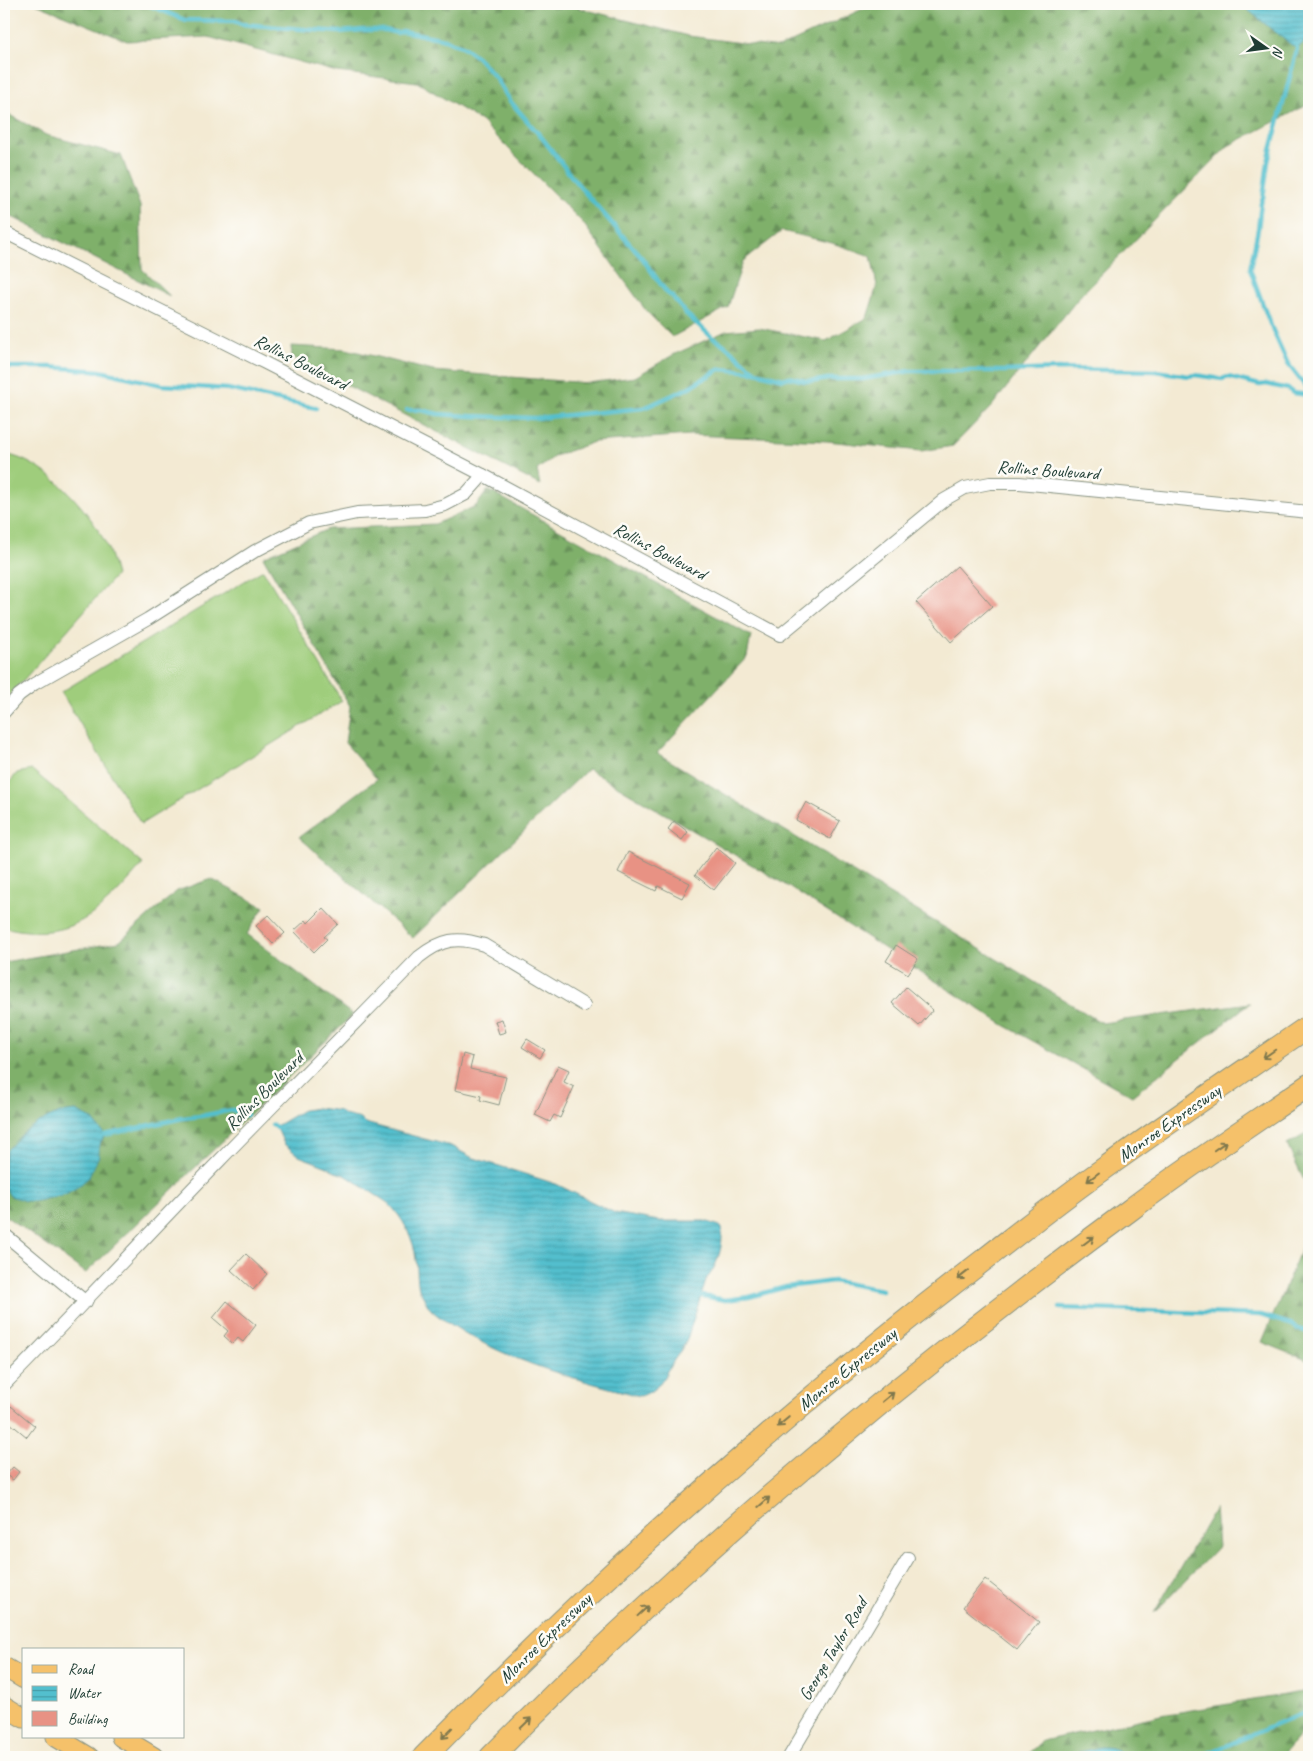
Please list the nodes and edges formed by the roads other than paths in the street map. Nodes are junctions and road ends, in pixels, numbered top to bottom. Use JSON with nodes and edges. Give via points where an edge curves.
{"nodes":[{"id":1,"x":4,"y":232,"type":"edge"},
{"id":2,"x":483,"y":476,"type":"junction"},
{"id":3,"x":1309,"y":512,"type":"edge"},
{"id":4,"x":4,"y":712,"type":"edge"},
{"id":5,"x":584,"y":1005,"type":"dead end"},
{"id":6,"x":1309,"y":1026,"type":"edge"},
{"id":7,"x":1309,"y":1085,"type":"edge"},
{"id":8,"x":4,"y":1234,"type":"edge"},
{"id":9,"x":86,"y":1302,"type":"junction"},
{"id":10,"x":4,"y":1385,"type":"edge"},
{"id":11,"x":908,"y":1558,"type":"dead end"},
{"id":12,"x":4,"y":1667,"type":"edge"},
{"id":13,"x":22,"y":1678,"type":"edge"},
{"id":14,"x":4,"y":1706,"type":"edge"},
{"id":15,"x":22,"y":1717,"type":"edge"},
{"id":16,"x":58,"y":1738,"type":"edge"},
{"id":17,"x":123,"y":1738,"type":"edge"},
{"id":18,"x":89,"y":1757,"type":"edge"},
{"id":19,"x":154,"y":1757,"type":"edge"},
{"id":20,"x":424,"y":1757,"type":"edge"},
{"id":21,"x":491,"y":1757,"type":"edge"},
{"id":22,"x":789,"y":1757,"type":"edge"}],
"edges":[{"from":1,"to":2,"type":"street","name":"Rollins Boulevard"},
{"from":2,"to":3,"type":"street","name":"Rollins Boulevard","via":[[780,635],[944,500],[965,488],[990,483],[1020,483]]},
{"from":2,"to":4,"type":"street","via":[[466,494],[445,505],[426,510],[332,517],[309,523],[280,537],[148,619],[34,684]]},
{"from":5,"to":9,"type":"street","name":"Rollins Boulevard","via":[[484,945],[458,939],[431,947],[221,1159]]},
{"from":6,"to":20,"type":"highway","name":"Monroe Expressway","one_way":true,"via":[[1103,1169],[857,1360],[698,1495],[538,1643]]},
{"from":21,"to":7,"type":"highway","one_way":true,"via":[[730,1532],[887,1398],[1132,1208]]},
{"from":8,"to":9,"type":"street"},
{"from":9,"to":10,"type":"street","name":"Rollins Boulevard"},
{"from":11,"to":22,"type":"street","name":"George Taylor Road"},
{"from":12,"to":13,"type":"main road"},
{"from":14,"to":15,"type":"main road"},
{"from":16,"to":18,"type":"main road"},
{"from":17,"to":19,"type":"main road"}]}
